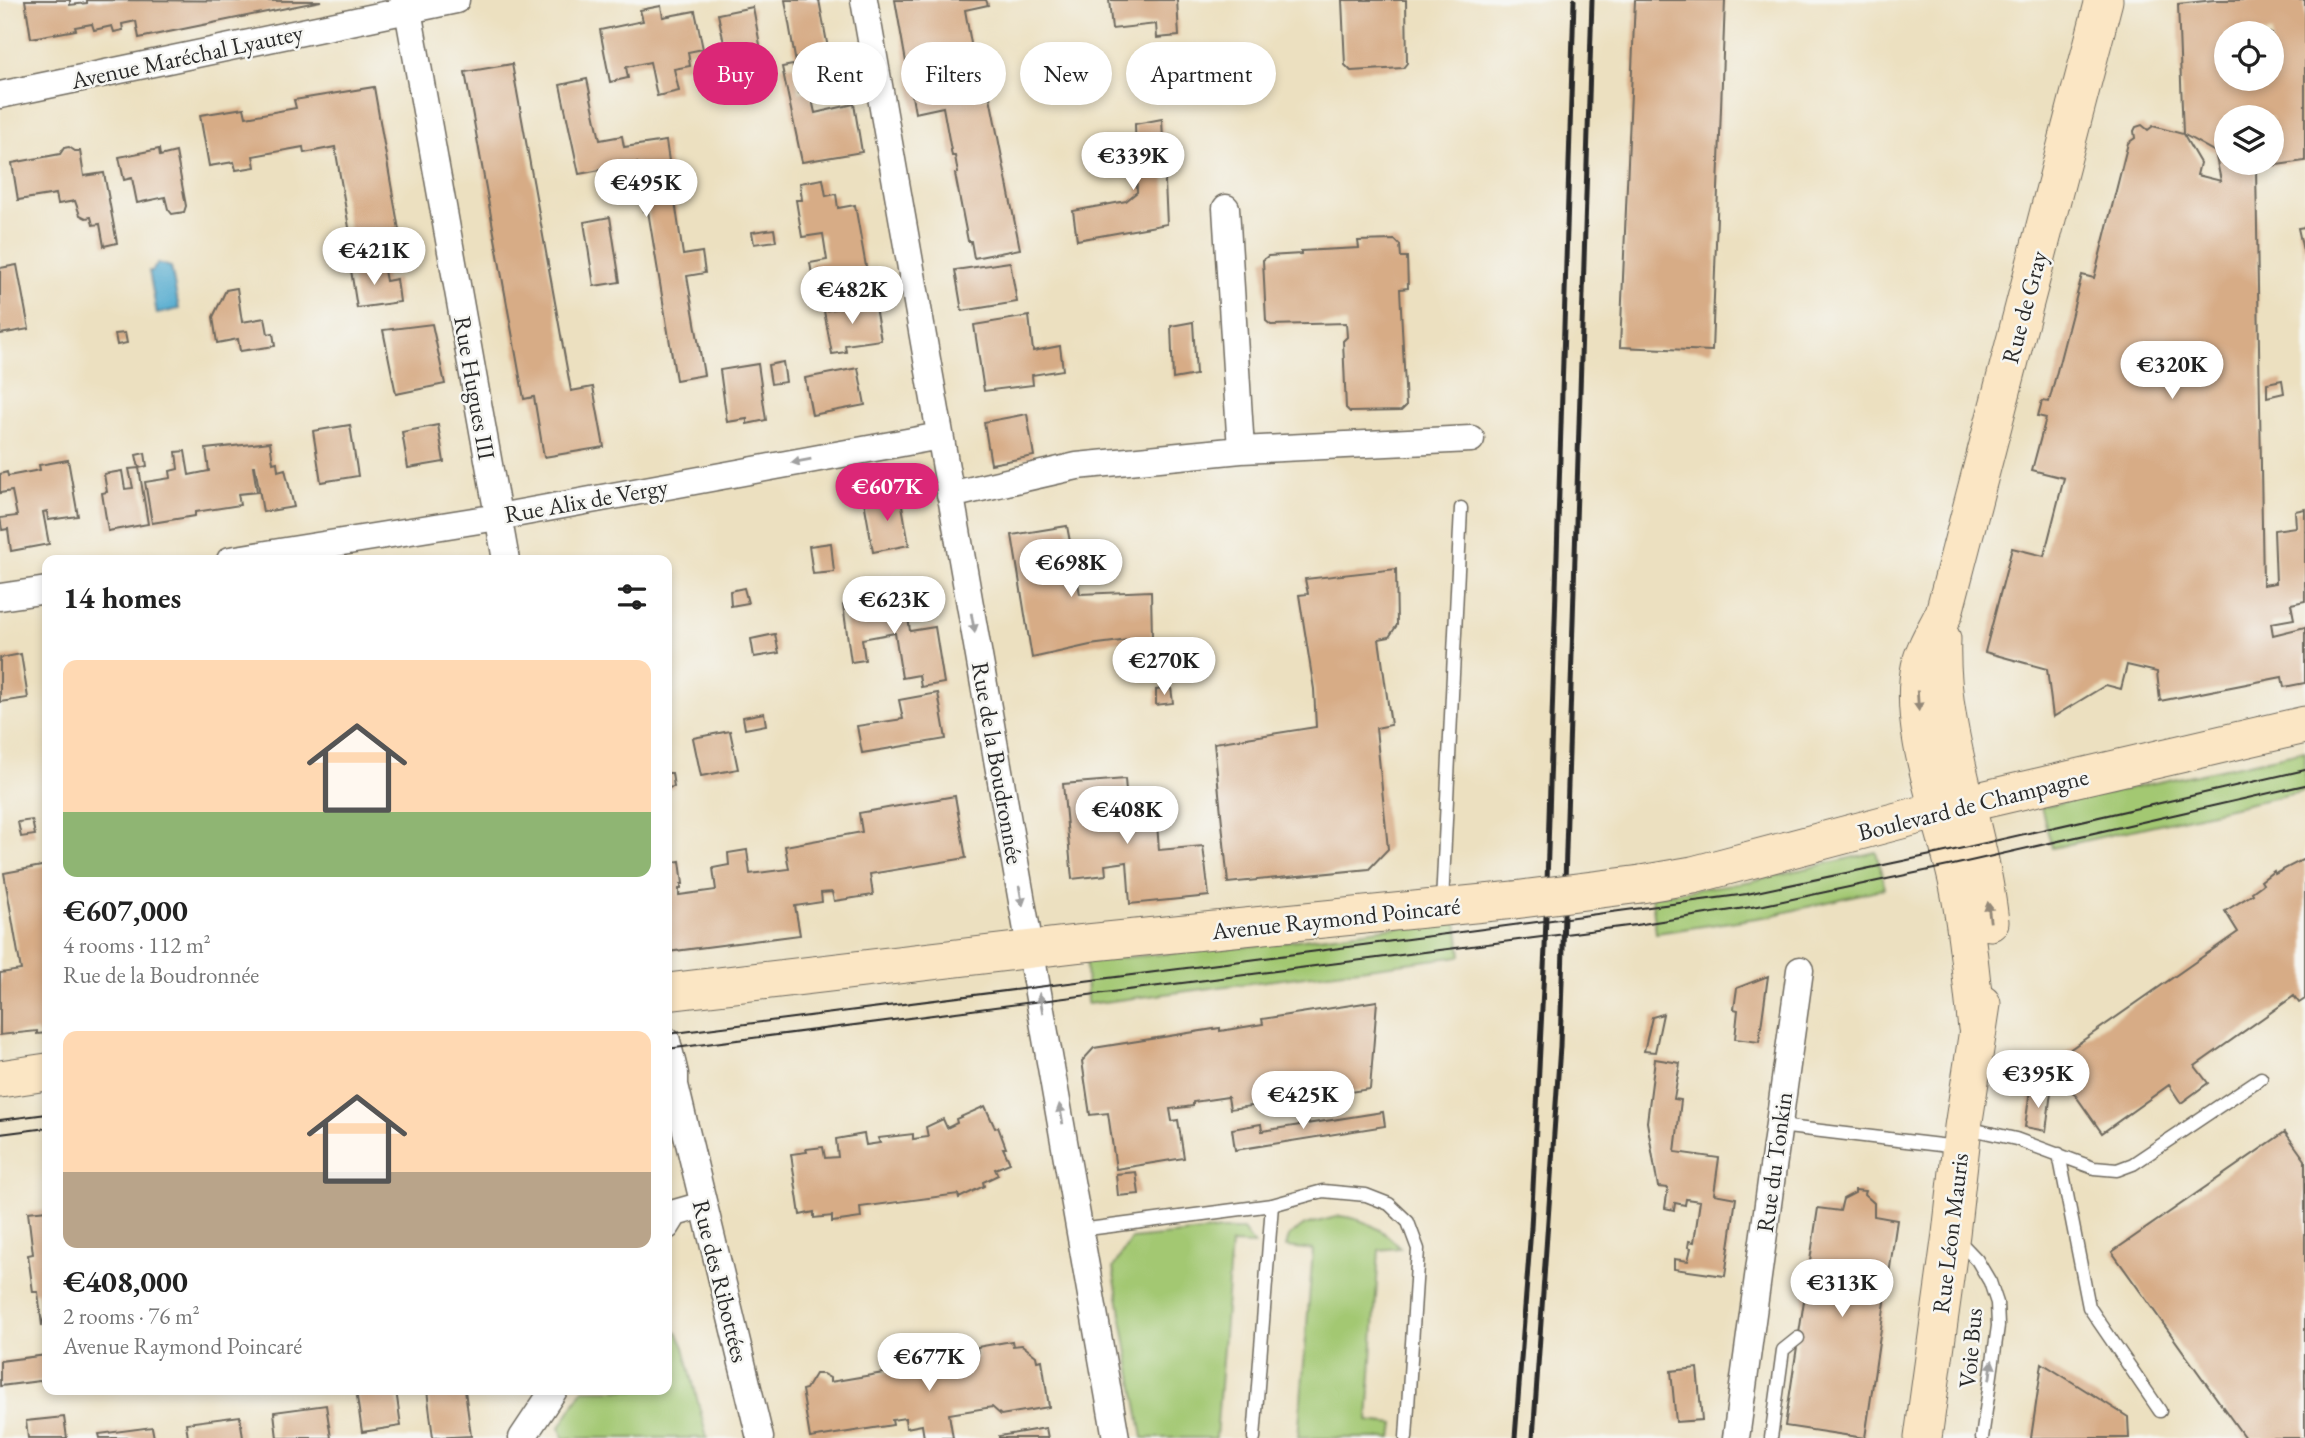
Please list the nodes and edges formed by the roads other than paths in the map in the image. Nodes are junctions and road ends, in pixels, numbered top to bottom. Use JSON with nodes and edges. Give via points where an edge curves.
{"nodes":[{"id":1,"x":456,"y":0,"type":"edge"},
{"id":2,"x":864,"y":0,"type":"edge"},
{"id":3,"x":2104,"y":0,"type":"edge"},
{"id":4,"x":406,"y":5,"type":"edge"},
{"id":5,"x":0,"y":95,"type":"edge"},
{"id":6,"x":1226,"y":208,"type":"dead end"},
{"id":7,"x":940,"y":436,"type":"junction"},
{"id":8,"x":1471,"y":439,"type":"dead end"},
{"id":9,"x":1241,"y":450,"type":"junction"},
{"id":10,"x":950,"y":495,"type":"junction"},
{"id":11,"x":1461,"y":508,"type":"dead end"},
{"id":12,"x":498,"y":517,"type":"junction"},
{"id":13,"x":261,"y":555,"type":"edge"},
{"id":14,"x":505,"y":555,"type":"edge"},
{"id":15,"x":42,"y":591,"type":"edge"},
{"id":16,"x":0,"y":597,"type":"edge"},
{"id":17,"x":2305,"y":725,"type":"edge"},
{"id":18,"x":1953,"y":807,"type":"junction"},
{"id":19,"x":1641,"y":884,"type":"joint"},
{"id":20,"x":1442,"y":907,"type":"junction"},
{"id":21,"x":1031,"y":949,"type":"junction"},
{"id":22,"x":1800,"y":970,"type":"dead end"},
{"id":23,"x":672,"y":991,"type":"edge"},
{"id":24,"x":672,"y":1062,"type":"edge"},
{"id":25,"x":42,"y":1073,"type":"edge"},
{"id":26,"x":2261,"y":1078,"type":"dead end"},
{"id":27,"x":0,"y":1079,"type":"edge"},
{"id":28,"x":1779,"y":1126,"type":"junction"},
{"id":29,"x":1962,"y":1137,"type":"junction"},
{"id":30,"x":2059,"y":1154,"type":"junction"},
{"id":31,"x":703,"y":1205,"type":"junction"},
{"id":32,"x":1272,"y":1205,"type":"junction"},
{"id":33,"x":672,"y":1218,"type":"edge"},
{"id":34,"x":1080,"y":1230,"type":"junction"},
{"id":35,"x":1951,"y":1234,"type":"junction"},
{"id":36,"x":1798,"y":1338,"type":"dead end"},
{"id":37,"x":551,"y":1395,"type":"edge"},
{"id":38,"x":2160,"y":1411,"type":"dead end"},
{"id":39,"x":522,"y":1438,"type":"edge"},
{"id":40,"x":761,"y":1438,"type":"edge"},
{"id":41,"x":1116,"y":1438,"type":"edge"},
{"id":42,"x":1254,"y":1438,"type":"edge"},
{"id":43,"x":1406,"y":1438,"type":"edge"},
{"id":44,"x":1736,"y":1438,"type":"edge"},
{"id":45,"x":1772,"y":1438,"type":"edge"},
{"id":46,"x":1923,"y":1438,"type":"edge"},
{"id":47,"x":1982,"y":1438,"type":"edge"}],
"edges":[{"from":1,"to":4,"type":"street","name":"Avenue Maréchal Lyautey"},
{"from":2,"to":7,"type":"street","name":"Rue de la Boudronnée"},
{"from":3,"to":18,"type":"main road","name":"Rue de Gray","via":[[1944,613],[1941,656]]},
{"from":4,"to":5,"type":"street","name":"Avenue Maréchal Lyautey"},
{"from":4,"to":12,"type":"street","name":"Rue Hugues III"},
{"from":6,"to":9,"type":"street"},
{"from":7,"to":10,"type":"street","name":"Rue de la Boudronnée"},
{"from":7,"to":12,"type":"street","name":"Rue Alix de Vergy","one_way":true},
{"from":8,"to":9,"type":"street"},
{"from":9,"to":10,"type":"street","via":[[1077,466]]},
{"from":10,"to":21,"type":"street","name":"Rue de la Boudronnée","one_way":true},
{"from":11,"to":20,"type":"lane"},
{"from":12,"to":13,"type":"street","name":"Rue Alix de Vergy"},
{"from":12,"to":14,"type":"street","name":"Rue Hugues III"},
{"from":15,"to":16,"type":"street"},
{"from":17,"to":18,"type":"main road","name":"Boulevard de Champagne"},
{"from":18,"to":19,"type":"main road","name":"Boulevard de Champagne","via":[[1686,877]]},
{"from":18,"to":29,"type":"main road","name":"Rue Léon Mauris","via":[[1988,904],[1991,932]]},
{"from":19,"to":20,"type":"main road","name":"Avenue Raymond Poincaré","bridge":true},
{"from":20,"to":21,"type":"main road","name":"Avenue Raymond Poincaré"},
{"from":21,"to":23,"type":"main road","name":"Avenue Raymond Poincaré"},
{"from":34,"to":21,"type":"street","one_way":true},
{"from":22,"to":28,"type":"street","name":"Rue du Tonkin"},
{"from":24,"to":31,"type":"street","name":"Rue des Ribottées"},
{"from":25,"to":27,"type":"main road"},
{"from":26,"to":30,"type":"lane","via":[[2133,1164],[2117,1170],[2094,1168]]},
{"from":28,"to":29,"type":"lane"},
{"from":28,"to":44,"type":"street","name":"Rue du Tonkin"},
{"from":29,"to":30,"type":"lane","via":[[2016,1139]]},
{"from":29,"to":35,"type":"main road","name":"Rue Léon Mauris"},
{"from":30,"to":38,"type":"lane","via":[[2089,1307]]},
{"from":31,"to":33,"type":"street"},
{"from":31,"to":40,"type":"street","name":"Rue des Ribottées"},
{"from":32,"to":34,"type":"lane"},
{"from":32,"to":42,"type":"lane"},
{"from":32,"to":43,"type":"lane","via":[[1324,1191],[1366,1195],[1389,1204],[1408,1222],[1418,1249]]},
{"from":34,"to":41,"type":"street"},
{"from":35,"to":46,"type":"main road","name":"Rue Léon Mauris"},
{"from":47,"to":35,"type":"lane","name":"Voie Bus","one_way":true,"via":[[1998,1326],[1997,1303],[1977,1260]]},
{"from":36,"to":45,"type":"lane","via":[[1783,1350]]},
{"from":37,"to":39,"type":"street"}]}
